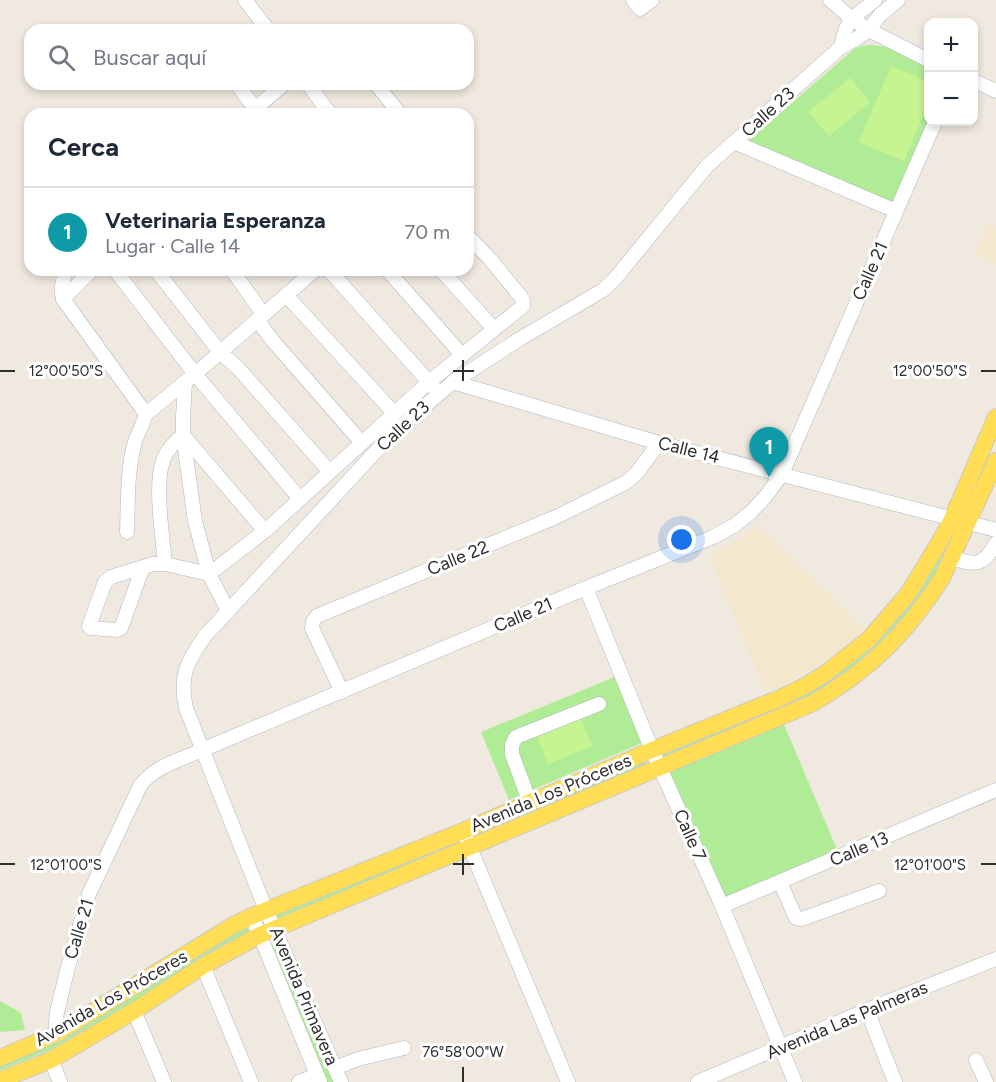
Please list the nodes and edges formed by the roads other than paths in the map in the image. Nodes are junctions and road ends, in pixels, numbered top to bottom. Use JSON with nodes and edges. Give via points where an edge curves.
{"nodes":[{"id":1,"x":245,"y":0,"type":"edge"},
{"id":2,"x":652,"y":0,"type":"edge"},
{"id":3,"x":830,"y":0,"type":"edge"},
{"id":4,"x":875,"y":0,"type":"edge"},
{"id":5,"x":898,"y":0,"type":"edge"},
{"id":6,"x":637,"y":4,"type":"edge"},
{"id":7,"x":852,"y":18,"type":"junction"},
{"id":8,"x":261,"y":24,"type":"edge"},
{"id":9,"x":869,"y":30,"type":"junction"},
{"id":10,"x":841,"y":46,"type":"junction"},
{"id":11,"x":924,"y":58,"type":"edge"},
{"id":12,"x":978,"y":83,"type":"edge"},
{"id":13,"x":241,"y":90,"type":"edge"},
{"id":14,"x":278,"y":90,"type":"edge"},
{"id":15,"x":312,"y":90,"type":"edge"},
{"id":16,"x":381,"y":90,"type":"edge"},
{"id":17,"x":996,"y":91,"type":"edge"},
{"id":18,"x":255,"y":108,"type":"edge"},
{"id":19,"x":260,"y":108,"type":"edge"},
{"id":20,"x":326,"y":108,"type":"edge"},
{"id":21,"x":395,"y":108,"type":"edge"},
{"id":22,"x":933,"y":126,"type":"edge"},
{"id":23,"x":734,"y":142,"type":"junction"},
{"id":24,"x":896,"y":211,"type":"junction"},
{"id":25,"x":474,"y":242,"type":"edge"},
{"id":26,"x":64,"y":276,"type":"edge"},
{"id":27,"x":86,"y":276,"type":"edge"},
{"id":28,"x":119,"y":276,"type":"edge"},
{"id":29,"x":161,"y":276,"type":"edge"},
{"id":30,"x":236,"y":276,"type":"edge"},
{"id":31,"x":303,"y":276,"type":"edge"},
{"id":32,"x":334,"y":276,"type":"edge"},
{"id":33,"x":393,"y":276,"type":"edge"},
{"id":34,"x":446,"y":276,"type":"edge"},
{"id":35,"x":285,"y":295,"type":"junction"},
{"id":36,"x":63,"y":299,"type":"junction"},
{"id":37,"x":260,"y":317,"type":"junction"},
{"id":38,"x":494,"y":329,"type":"junction"},
{"id":39,"x":220,"y":352,"type":"junction"},
{"id":40,"x":462,"y":355,"type":"junction"},
{"id":41,"x":190,"y":378,"type":"junction"},
{"id":42,"x":429,"y":382,"type":"junction"},
{"id":43,"x":453,"y":382,"type":"junction"},
{"id":44,"x":438,"y":393,"type":"junction"},
{"id":45,"x":394,"y":413,"type":"junction"},
{"id":46,"x":146,"y":414,"type":"junction"},
{"id":47,"x":996,"y":417,"type":"edge"},
{"id":48,"x":183,"y":435,"type":"junction"},
{"id":49,"x":362,"y":442,"type":"junction"},
{"id":50,"x":659,"y":443,"type":"junction"},
{"id":51,"x":996,"y":461,"type":"edge"},
{"id":52,"x":330,"y":472,"type":"junction"},
{"id":53,"x":782,"y":474,"type":"junction"},
{"id":54,"x":300,"y":499,"type":"junction"},
{"id":55,"x":952,"y":519,"type":"junction"},
{"id":56,"x":969,"y":523,"type":"junction"},
{"id":57,"x":996,"y":530,"type":"edge"},
{"id":58,"x":265,"y":531,"type":"junction"},
{"id":59,"x":127,"y":532,"type":"dead end"},
{"id":60,"x":996,"y":543,"type":"edge"},
{"id":61,"x":952,"y":558,"type":"junction"},
{"id":62,"x":165,"y":564,"type":"junction"},
{"id":63,"x":143,"y":567,"type":"junction"},
{"id":64,"x":209,"y":574,"type":"junction"},
{"id":65,"x":586,"y":588,"type":"junction"},
{"id":66,"x":228,"y":611,"type":"junction"},
{"id":67,"x":342,"y":692,"type":"junction"},
{"id":68,"x":599,"y":704,"type":"dead end"},
{"id":69,"x":202,"y":750,"type":"junction"},
{"id":70,"x":652,"y":750,"type":"junction"},
{"id":71,"x":660,"y":767,"type":"junction"},
{"id":72,"x":996,"y":790,"type":"edge"},
{"id":73,"x":530,"y":802,"type":"junction"},
{"id":74,"x":463,"y":831,"type":"junction"},
{"id":75,"x":470,"y":848,"type":"junction"},
{"id":76,"x":780,"y":882,"type":"junction"},
{"id":77,"x":879,"y":891,"type":"dead end"},
{"id":78,"x":722,"y":906,"type":"junction"},
{"id":79,"x":259,"y":913,"type":"junction"},
{"id":80,"x":268,"y":932,"type":"junction"},
{"id":81,"x":996,"y":959,"type":"edge"},
{"id":82,"x":203,"y":966,"type":"junction"},
{"id":83,"x":867,"y":1010,"type":"junction"},
{"id":84,"x":134,"y":1011,"type":"junction"},
{"id":85,"x":56,"y":1034,"type":"junction"},
{"id":86,"x":404,"y":1048,"type":"dead end"},
{"id":87,"x":782,"y":1048,"type":"junction"},
{"id":88,"x":0,"y":1058,"type":"edge"},
{"id":89,"x":51,"y":1060,"type":"junction"},
{"id":90,"x":976,"y":1060,"type":"dead end"},
{"id":91,"x":335,"y":1068,"type":"junction"},
{"id":92,"x":319,"y":1078,"type":"edge"},
{"id":93,"x":0,"y":1080,"type":"edge"},
{"id":94,"x":60,"y":1082,"type":"edge"},
{"id":95,"x":164,"y":1082,"type":"edge"},
{"id":96,"x":251,"y":1082,"type":"edge"},
{"id":97,"x":299,"y":1082,"type":"edge"},
{"id":98,"x":341,"y":1082,"type":"edge"},
{"id":99,"x":568,"y":1082,"type":"edge"},
{"id":100,"x":698,"y":1082,"type":"edge"},
{"id":101,"x":795,"y":1082,"type":"edge"},
{"id":102,"x":895,"y":1082,"type":"edge"},
{"id":103,"x":986,"y":1082,"type":"edge"}],
"edges":[{"from":1,"to":8,"type":"street"},
{"from":2,"to":6,"type":"street"},
{"from":3,"to":7,"type":"street"},
{"from":4,"to":7,"type":"street"},
{"from":5,"to":9,"type":"street","name":"Calle 23"},
{"from":7,"to":9,"type":"street"},
{"from":7,"to":10,"type":"street","name":"Calle 23"},
{"from":9,"to":10,"type":"street","name":"Calle 23"},
{"from":9,"to":11,"type":"street"},
{"from":10,"to":23,"type":"street","name":"Calle 23"},
{"from":12,"to":17,"type":"street"},
{"from":13,"to":18,"type":"street"},
{"from":14,"to":19,"type":"street"},
{"from":15,"to":20,"type":"street"},
{"from":16,"to":21,"type":"street"},
{"from":22,"to":24,"type":"street","name":"Calle 21"},
{"from":23,"to":24,"type":"street"},
{"from":23,"to":43,"type":"street","name":"Calle 23","via":[[707,166],[603,290]]},
{"from":24,"to":53,"type":"street","name":"Calle 21"},
{"from":25,"to":38,"type":"street","via":[[523,301],[523,306]]},
{"from":26,"to":36,"type":"street"},
{"from":27,"to":36,"type":"street"},
{"from":28,"to":41,"type":"street"},
{"from":29,"to":39,"type":"street"},
{"from":30,"to":37,"type":"street"},
{"from":31,"to":35,"type":"street"},
{"from":32,"to":42,"type":"street"},
{"from":33,"to":40,"type":"street"},
{"from":34,"to":38,"type":"street"},
{"from":35,"to":37,"type":"street"},
{"from":35,"to":45,"type":"street"},
{"from":36,"to":46,"type":"street"},
{"from":37,"to":39,"type":"street"},
{"from":37,"to":49,"type":"street","via":[[273,341]]},
{"from":38,"to":40,"type":"street"},
{"from":39,"to":41,"type":"street"},
{"from":39,"to":52,"type":"street"},
{"from":40,"to":42,"type":"street"},
{"from":41,"to":46,"type":"street"},
{"from":41,"to":48,"type":"street"},
{"from":41,"to":54,"type":"street"},
{"from":42,"to":44,"type":"street"},
{"from":42,"to":45,"type":"street"},
{"from":43,"to":44,"type":"street","name":"Calle 23"},
{"from":43,"to":50,"type":"street","name":"Calle 14"},
{"from":44,"to":66,"type":"street","name":"Calle 23","via":[[392,434]]},
{"from":45,"to":49,"type":"street"},
{"from":46,"to":59,"type":"street","via":[[133,450]]},
{"from":47,"to":55,"type":"main road","name":"Avenida Los Próceres"},
{"from":48,"to":58,"type":"street"},
{"from":48,"to":62,"type":"street","via":[[163,460],[160,478]]},
{"from":48,"to":64,"type":"street","via":[[195,521]]},
{"from":49,"to":52,"type":"street"},
{"from":50,"to":53,"type":"street","name":"Calle 14"},
{"from":50,"to":67,"type":"street","name":"Calle 22","via":[[625,483],[556,517],[317,616],[312,628]]},
{"from":51,"to":56,"type":"main road","name":"Avenida Los Próceres"},
{"from":52,"to":54,"type":"street"},
{"from":53,"to":55,"type":"street","name":"Calle 14"},
{"from":53,"to":65,"type":"street","name":"Calle 21","via":[[766,496],[735,525]]},
{"from":54,"to":58,"type":"street"},
{"from":55,"to":56,"type":"street","name":"Calle 14"},
{"from":55,"to":70,"type":"main road","name":"Avenida Los Próceres","via":[[908,594],[869,639],[835,666],[780,698]]},
{"from":56,"to":57,"type":"street","name":"Calle 14"},
{"from":56,"to":61,"type":"main road","name":"Avenida Los Próceres"},
{"from":58,"to":64,"type":"street"},
{"from":60,"to":61,"type":"street","via":[[986,558],[977,562]]},
{"from":61,"to":71,"type":"main road","name":"Avenida Los Próceres","via":[[908,627],[839,688],[811,704]]},
{"from":62,"to":63,"type":"street"},
{"from":62,"to":64,"type":"street"},
{"from":63,"to":63,"type":"street","via":[[121,628],[91,628],[105,582]]},
{"from":64,"to":66,"type":"street"},
{"from":65,"to":67,"type":"street","name":"Calle 21"},
{"from":65,"to":70,"type":"street","name":"Calle 7"},
{"from":66,"to":69,"type":"street","name":"Calle 23","via":[[192,654],[184,681],[186,708]]},
{"from":67,"to":69,"type":"street","name":"Calle 21"},
{"from":68,"to":73,"type":"street","via":[[516,737],[512,754]]},
{"from":69,"to":79,"type":"street","name":"Calle 23"},
{"from":69,"to":85,"type":"street","name":"Calle 21","via":[[155,771],[140,786],[89,894],[57,1012]]},
{"from":70,"to":71,"type":"street","name":"Calle 7"},
{"from":70,"to":73,"type":"main road","name":"Avenida Los Próceres"},
{"from":71,"to":75,"type":"main road","name":"Avenida Los Próceres"},
{"from":71,"to":78,"type":"street","name":"Calle 7"},
{"from":72,"to":76,"type":"street","name":"Calle 13"},
{"from":73,"to":74,"type":"main road","name":"Avenida Los Próceres"},
{"from":74,"to":75,"type":"street"},
{"from":74,"to":79,"type":"main road","name":"Avenida Los Próceres"},
{"from":75,"to":80,"type":"main road","name":"Avenida Los Próceres"},
{"from":75,"to":99,"type":"street"},
{"from":76,"to":77,"type":"street","via":[[799,920]]},
{"from":76,"to":78,"type":"street","name":"Calle 13"},
{"from":78,"to":87,"type":"street","name":"Calle 7"},
{"from":79,"to":80,"type":"street","name":"Avenida Primavera"},
{"from":79,"to":85,"type":"main road","name":"Avenida Los Próceres"},
{"from":80,"to":82,"type":"main road","name":"Avenida Los Próceres"},
{"from":80,"to":91,"type":"street","name":"Avenida Primavera"},
{"from":80,"to":92,"type":"street","name":"Avenida Primavera"},
{"from":81,"to":83,"type":"street","name":"Avenida Las Palmeras"},
{"from":82,"to":84,"type":"main road","name":"Avenida Los Próceres"},
{"from":82,"to":96,"type":"street"},
{"from":83,"to":87,"type":"street","name":"Avenida Las Palmeras"},
{"from":83,"to":102,"type":"street"},
{"from":84,"to":89,"type":"main road","name":"Avenida Los Próceres"},
{"from":84,"to":95,"type":"street"},
{"from":85,"to":88,"type":"main road","name":"Avenida Los Próceres"},
{"from":86,"to":91,"type":"street"},
{"from":87,"to":100,"type":"street","name":"Avenida Las Palmeras"},
{"from":87,"to":101,"type":"street","name":"Calle 7"},
{"from":89,"to":93,"type":"main road","name":"Avenida Los Próceres"},
{"from":89,"to":94,"type":"street"},
{"from":90,"to":103,"type":"street"},
{"from":91,"to":98,"type":"street","name":"Avenida Primavera"},
{"from":92,"to":97,"type":"street"}]}
